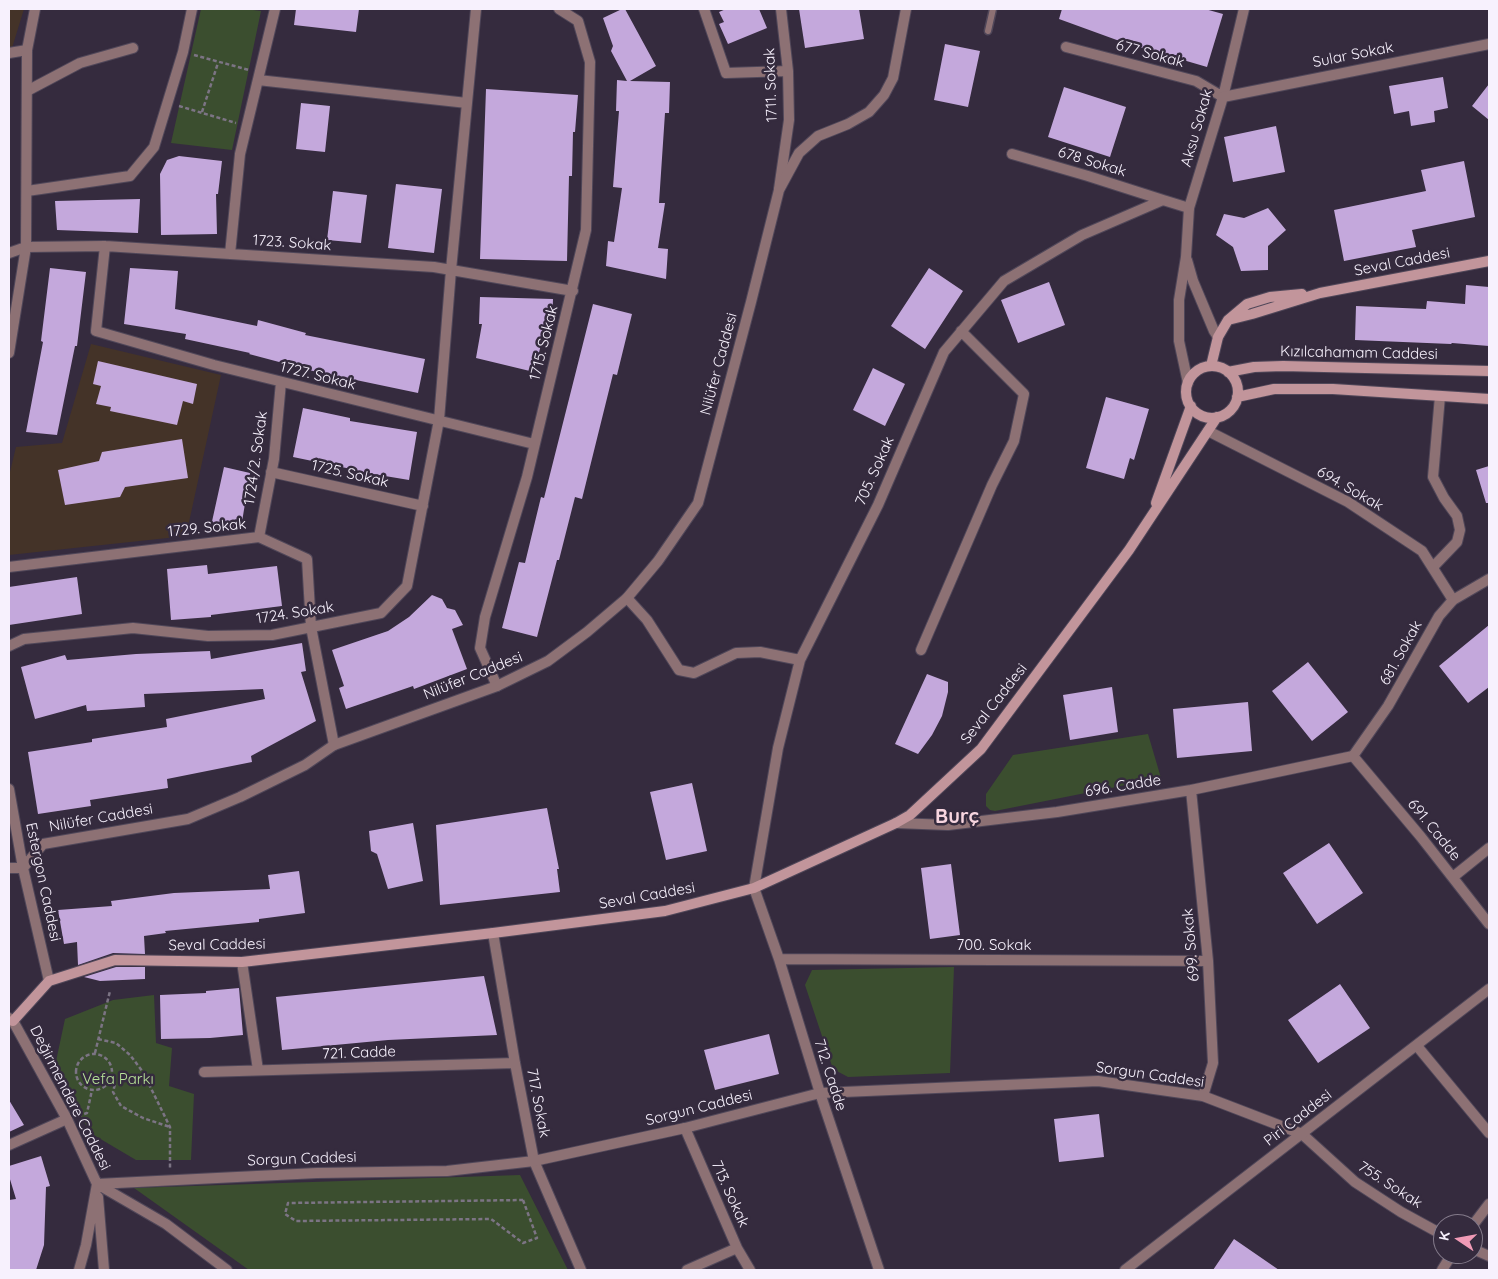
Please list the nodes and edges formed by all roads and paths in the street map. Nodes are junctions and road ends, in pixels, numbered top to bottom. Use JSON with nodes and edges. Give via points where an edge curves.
{"nodes":[{"id":1,"x":35,"y":9,"type":"edge"},
{"id":2,"x":192,"y":9,"type":"edge"},
{"id":3,"x":275,"y":9,"type":"edge"},
{"id":4,"x":476,"y":9,"type":"edge"},
{"id":5,"x":559,"y":9,"type":"edge"},
{"id":6,"x":704,"y":9,"type":"edge"},
{"id":7,"x":781,"y":9,"type":"edge"},
{"id":8,"x":906,"y":9,"type":"edge"},
{"id":9,"x":993,"y":9,"type":"edge"},
{"id":10,"x":1244,"y":9,"type":"edge"},
{"id":11,"x":988,"y":31,"type":"dead end"},
{"id":12,"x":1489,"y":44,"type":"edge"},
{"id":13,"x":1066,"y":47,"type":"dead end"},
{"id":14,"x":133,"y":48,"type":"dead end"},
{"id":15,"x":26,"y":50,"type":"junction"},
{"id":16,"x":183,"y":52,"type":"junction"},
{"id":17,"x":9,"y":53,"type":"edge"},
{"id":18,"x":218,"y":63,"type":"junction"},
{"id":19,"x":788,"y":71,"type":"junction"},
{"id":20,"x":259,"y":77,"type":"junction"},
{"id":21,"x":27,"y":91,"type":"junction"},
{"id":22,"x":1222,"y":97,"type":"junction"},
{"id":23,"x":168,"y":102,"type":"junction"},
{"id":24,"x":467,"y":103,"type":"junction"},
{"id":25,"x":202,"y":112,"type":"junction"},
{"id":26,"x":246,"y":126,"type":"junction"},
{"id":27,"x":1012,"y":154,"type":"dead end"},
{"id":28,"x":778,"y":190,"type":"junction"},
{"id":29,"x":27,"y":191,"type":"junction"},
{"id":30,"x":1162,"y":200,"type":"junction"},
{"id":31,"x":1189,"y":208,"type":"junction"},
{"id":32,"x":105,"y":246,"type":"junction"},
{"id":33,"x":26,"y":247,"type":"junction"},
{"id":34,"x":9,"y":253,"type":"edge"},
{"id":35,"x":230,"y":254,"type":"junction"},
{"id":36,"x":1186,"y":257,"type":"junction"},
{"id":37,"x":1489,"y":261,"type":"edge"},
{"id":38,"x":451,"y":270,"type":"junction"},
{"id":39,"x":573,"y":291,"type":"junction"},
{"id":40,"x":961,"y":331,"type":"junction"},
{"id":41,"x":1218,"y":338,"type":"junction"},
{"id":42,"x":9,"y":353,"type":"edge"},
{"id":43,"x":1212,"y":366,"type":"junction"},
{"id":44,"x":1489,"y":371,"type":"edge"},
{"id":45,"x":1228,"y":372,"type":"junction"},
{"id":46,"x":281,"y":382,"type":"junction"},
{"id":47,"x":1188,"y":383,"type":"junction"},
{"id":48,"x":1440,"y":396,"type":"junction"},
{"id":49,"x":1237,"y":397,"type":"junction"},
{"id":50,"x":1489,"y":399,"type":"edge"},
{"id":51,"x":1191,"y":406,"type":"junction"},
{"id":52,"x":1217,"y":417,"type":"junction"},
{"id":53,"x":440,"y":420,"type":"junction"},
{"id":54,"x":1208,"y":432,"type":"junction"},
{"id":55,"x":534,"y":444,"type":"junction"},
{"id":56,"x":271,"y":472,"type":"junction"},
{"id":57,"x":423,"y":506,"type":"junction"},
{"id":58,"x":1149,"y":520,"type":"junction"},
{"id":59,"x":259,"y":537,"type":"junction"},
{"id":60,"x":9,"y":567,"type":"edge"},
{"id":61,"x":1433,"y":567,"type":"junction"},
{"id":62,"x":1489,"y":579,"type":"edge"},
{"id":63,"x":627,"y":598,"type":"junction"},
{"id":64,"x":1453,"y":600,"type":"junction"},
{"id":65,"x":311,"y":627,"type":"junction"},
{"id":66,"x":9,"y":646,"type":"edge"},
{"id":67,"x":921,"y":650,"type":"dead end"},
{"id":68,"x":800,"y":660,"type":"junction"},
{"id":69,"x":497,"y":686,"type":"junction"},
{"id":70,"x":334,"y":745,"type":"junction"},
{"id":71,"x":1353,"y":756,"type":"junction"},
{"id":72,"x":9,"y":789,"type":"edge"},
{"id":73,"x":1190,"y":790,"type":"junction"},
{"id":74,"x":896,"y":823,"type":"junction"},
{"id":75,"x":1489,"y":848,"type":"edge"},
{"id":76,"x":9,"y":868,"type":"edge"},
{"id":77,"x":23,"y":868,"type":"junction"},
{"id":78,"x":1453,"y":877,"type":"junction"},
{"id":79,"x":754,"y":888,"type":"junction"},
{"id":80,"x":1489,"y":924,"type":"edge"},
{"id":81,"x":493,"y":933,"type":"junction"},
{"id":82,"x":779,"y":958,"type":"junction"},
{"id":83,"x":1208,"y":961,"type":"junction"},
{"id":84,"x":242,"y":962,"type":"junction"},
{"id":85,"x":49,"y":981,"type":"junction"},
{"id":86,"x":1489,"y":990,"type":"edge"},
{"id":87,"x":110,"y":991,"type":"dead end"},
{"id":88,"x":11,"y":1020,"type":"edge"},
{"id":89,"x":98,"y":1039,"type":"junction"},
{"id":90,"x":1417,"y":1046,"type":"junction"},
{"id":91,"x":95,"y":1053,"type":"junction"},
{"id":92,"x":515,"y":1064,"type":"junction"},
{"id":93,"x":258,"y":1070,"type":"junction"},
{"id":94,"x":204,"y":1072,"type":"dead end"},
{"id":95,"x":110,"y":1080,"type":"junction"},
{"id":96,"x":92,"y":1090,"type":"junction"},
{"id":97,"x":820,"y":1093,"type":"junction"},
{"id":98,"x":1203,"y":1096,"type":"junction"},
{"id":99,"x":67,"y":1119,"type":"junction"},
{"id":100,"x":170,"y":1128,"type":"junction"},
{"id":101,"x":685,"y":1128,"type":"junction"},
{"id":102,"x":1489,"y":1133,"type":"edge"},
{"id":103,"x":1302,"y":1134,"type":"junction"},
{"id":104,"x":9,"y":1144,"type":"edge"},
{"id":105,"x":534,"y":1161,"type":"junction"},
{"id":106,"x":170,"y":1180,"type":"junction"},
{"id":107,"x":97,"y":1184,"type":"junction"},
{"id":108,"x":1433,"y":1230,"type":"edge"},
{"id":109,"x":537,"y":1238,"type":"joint"},
{"id":110,"x":738,"y":1248,"type":"junction"},
{"id":111,"x":79,"y":1270,"type":"edge"},
{"id":112,"x":104,"y":1270,"type":"edge"},
{"id":113,"x":227,"y":1270,"type":"edge"},
{"id":114,"x":581,"y":1270,"type":"edge"},
{"id":115,"x":687,"y":1270,"type":"edge"},
{"id":116,"x":750,"y":1270,"type":"edge"},
{"id":117,"x":879,"y":1270,"type":"edge"},
{"id":118,"x":1125,"y":1270,"type":"edge"}],
"edges":[{"from":1,"to":15,"type":"street"},
{"from":2,"to":16,"type":"street"},
{"from":3,"to":20,"type":"street"},
{"from":4,"to":24,"type":"street","name":"1724. Sokak"},
{"from":5,"to":39,"type":"street","name":"1715. Sokak","via":[[578,21],[590,62],[586,230]]},
{"from":6,"to":19,"type":"street","via":[[726,73]]},
{"from":7,"to":19,"type":"street","name":"1711. Sokak"},
{"from":8,"to":28,"type":"street","via":[[893,78],[884,95],[868,112],[818,136],[799,153]]},
{"from":9,"to":11,"type":"lane"},
{"from":10,"to":22,"type":"street","name":"Aksu Sokak"},
{"from":12,"to":22,"type":"street","name":"Sular Sokak"},
{"from":13,"to":22,"type":"street","name":"677 Sokak","via":[[1196,81]]},
{"from":14,"to":21,"type":"street","via":[[80,64]]},
{"from":15,"to":17,"type":"street"},
{"from":15,"to":21,"type":"street"},
{"from":16,"to":18,"type":"path"},
{"from":16,"to":23,"type":"street"},
{"from":18,"to":20,"type":"path"},
{"from":18,"to":25,"type":"path"},
{"from":19,"to":28,"type":"street","name":"1711. Sokak","via":[[789,120]]},
{"from":20,"to":24,"type":"street"},
{"from":20,"to":26,"type":"street"},
{"from":21,"to":29,"type":"street"},
{"from":22,"to":31,"type":"street","name":"Aksu Sokak"},
{"from":23,"to":25,"type":"path"},
{"from":23,"to":29,"type":"street","via":[[154,148],[130,176]]},
{"from":24,"to":38,"type":"street","name":"1724. Sokak"},
{"from":25,"to":26,"type":"path"},
{"from":26,"to":35,"type":"street"},
{"from":27,"to":30,"type":"street","name":"678 Sokak"},
{"from":28,"to":63,"type":"street","name":"Nilüfer Caddesi","via":[[698,503],[658,561]]},
{"from":29,"to":33,"type":"street"},
{"from":30,"to":31,"type":"street"},
{"from":30,"to":40,"type":"street","name":"705. Sokak","via":[[1082,236],[1004,281]]},
{"from":31,"to":36,"type":"street","name":"Aksu Sokak"},
{"from":32,"to":33,"type":"street","name":"1723. Sokak"},
{"from":32,"to":35,"type":"street","name":"1723. Sokak"},
{"from":32,"to":46,"type":"street","name":"1727. Sokak","via":[[96,331]]},
{"from":33,"to":34,"type":"street","name":"1723. Sokak"},
{"from":33,"to":42,"type":"street"},
{"from":35,"to":38,"type":"street","name":"1723. Sokak"},
{"from":36,"to":41,"type":"street","name":"Aksu Sokak"},
{"from":36,"to":47,"type":"street","name":"Aksu Sokak","via":[[1179,308],[1180,342]]},
{"from":37,"to":41,"type":"main road","name":"Seval Caddesi","via":[[1320,293],[1270,297],[1247,304],[1228,320]]},
{"from":38,"to":39,"type":"street","name":"1723. Sokak"},
{"from":38,"to":53,"type":"street","name":"1724. Sokak"},
{"from":39,"to":55,"type":"street","name":"1715. Sokak"},
{"from":40,"to":67,"type":"street","via":[[1024,394],[1014,441],[992,484]]},
{"from":40,"to":68,"type":"street","name":"705. Sokak","via":[[944,352],[878,505]]},
{"from":41,"to":43,"type":"main road","name":"Seval Caddesi"},
{"from":43,"to":45,"type":"main road"},
{"from":43,"to":47,"type":"main road","via":[[1200,370]]},
{"from":44,"to":45,"type":"main road","name":"Kızılcahamam Caddesi","via":[[1283,366]]},
{"from":45,"to":49,"type":"main road","via":[[1236,383]]},
{"from":46,"to":53,"type":"street","name":"1727. Sokak"},
{"from":46,"to":56,"type":"street","name":"1724/2. Sokak"},
{"from":47,"to":51,"type":"main road","name":"Seval Caddesi","via":[[1187,399]]},
{"from":48,"to":49,"type":"main road","via":[[1274,389]]},
{"from":48,"to":50,"type":"main road"},
{"from":48,"to":61,"type":"street","via":[[1433,477],[1457,516],[1460,530],[1457,542]]},
{"from":49,"to":52,"type":"main road","name":"Seval Caddesi","via":[[1230,410]]},
{"from":51,"to":52,"type":"main road","via":[[1202,416]]},
{"from":51,"to":58,"type":"main road","name":"Seval Caddesi"},
{"from":52,"to":54,"type":"main road","name":"Seval Caddesi"},
{"from":53,"to":55,"type":"street","name":"1727. Sokak"},
{"from":53,"to":57,"type":"street","name":"1724. Sokak"},
{"from":54,"to":58,"type":"main road","name":"Seval Caddesi"},
{"from":54,"to":61,"type":"street","name":"694. Sokak","via":[[1348,502],[1422,551]]},
{"from":55,"to":69,"type":"street","name":"1715. Sokak","via":[[485,618],[480,648]]},
{"from":56,"to":57,"type":"street","name":"1725. Sokak"},
{"from":56,"to":59,"type":"street","name":"1724/2. Sokak"},
{"from":57,"to":65,"type":"street","name":"1724. Sokak","via":[[407,586],[401,593],[381,613]]},
{"from":58,"to":74,"type":"main road","name":"Seval Caddesi","via":[[981,749],[910,815]]},
{"from":59,"to":60,"type":"street","name":"1729. Sokak"},
{"from":59,"to":65,"type":"street","name":"1729. Sokak","via":[[307,559]]},
{"from":61,"to":64,"type":"street","name":"694. Sokak"},
{"from":62,"to":64,"type":"street","name":"681. Sokak"},
{"from":63,"to":68,"type":"street","via":[[647,620],[679,670],[694,673],[736,654],[760,652]]},
{"from":63,"to":69,"type":"street","name":"Nilüfer Caddesi","via":[[548,661]]},
{"from":64,"to":71,"type":"street","name":"681. Sokak","via":[[1439,616],[1388,706]]},
{"from":65,"to":66,"type":"street","name":"1724. Sokak","via":[[272,635],[208,636],[133,628],[24,639]]},
{"from":65,"to":70,"type":"street","name":"1729. Sokak"},
{"from":68,"to":79,"type":"street","name":"705. Sokak","via":[[778,748]]},
{"from":69,"to":70,"type":"street","name":"Nilüfer Caddesi"},
{"from":70,"to":77,"type":"street","name":"Nilüfer Caddesi","via":[[297,769],[240,798],[188,819],[43,844]]},
{"from":71,"to":73,"type":"street","name":"696. Cadde"},
{"from":71,"to":78,"type":"street","name":"691. Cadde"},
{"from":72,"to":77,"type":"street","name":"Estergon Caddesi"},
{"from":73,"to":74,"type":"street","name":"696. Cadde","via":[[1057,812],[948,825]]},
{"from":73,"to":83,"type":"street","name":"699. Sokak"},
{"from":74,"to":79,"type":"main road","name":"Seval Caddesi"},
{"from":75,"to":78,"type":"street"},
{"from":76,"to":77,"type":"street"},
{"from":77,"to":85,"type":"street","name":"Estergon Caddesi"},
{"from":78,"to":80,"type":"street","name":"691. Cadde"},
{"from":79,"to":81,"type":"main road","name":"Seval Caddesi","via":[[665,911]]},
{"from":79,"to":82,"type":"street","name":"712. Cadde"},
{"from":81,"to":84,"type":"main road","name":"Seval Caddesi"},
{"from":81,"to":92,"type":"street","name":"717. Sokak"},
{"from":82,"to":83,"type":"street","name":"700. Sokak"},
{"from":82,"to":97,"type":"street","name":"712. Cadde"},
{"from":83,"to":98,"type":"street","name":"699. Sokak","via":[[1213,1062]]},
{"from":84,"to":85,"type":"main road","name":"Seval Caddesi","via":[[115,960]]},
{"from":84,"to":93,"type":"street"},
{"from":85,"to":88,"type":"main road"},
{"from":86,"to":90,"type":"street","name":"Piri Caddesi"},
{"from":87,"to":89,"type":"path"},
{"from":88,"to":99,"type":"street","name":"Değirmendere Caddesi"},
{"from":89,"to":91,"type":"path"},
{"from":89,"to":100,"type":"path","via":[[116,1043],[130,1055],[143,1072]]},
{"from":90,"to":102,"type":"street"},
{"from":90,"to":103,"type":"street","name":"Piri Caddesi"},
{"from":91,"to":95,"type":"path","via":[[110,1063]]},
{"from":91,"to":96,"type":"path","via":[[84,1056],[76,1070],[78,1081]]},
{"from":92,"to":93,"type":"street","name":"721. Cadde"},
{"from":92,"to":105,"type":"street","name":"717. Sokak"},
{"from":93,"to":94,"type":"street","name":"721. Cadde"},
{"from":95,"to":96,"type":"path","via":[[103,1088]]},
{"from":95,"to":100,"type":"path","via":[[115,1084],[113,1092],[121,1106]]},
{"from":96,"to":99,"type":"path","via":[[88,1112]]},
{"from":97,"to":98,"type":"street","name":"Sorgun Caddesi","via":[[1098,1081]]},
{"from":97,"to":101,"type":"street","name":"Sorgun Caddesi"},
{"from":97,"to":117,"type":"street","name":"712. Cadde"},
{"from":98,"to":103,"type":"street","name":"Sorgun Caddesi"},
{"from":99,"to":104,"type":"street"},
{"from":99,"to":107,"type":"street","name":"Değirmendere Caddesi"},
{"from":100,"to":106,"type":"path"},
{"from":101,"to":105,"type":"street","name":"Sorgun Caddesi"},
{"from":101,"to":110,"type":"street","name":"713. Sokak"},
{"from":103,"to":108,"type":"street","name":"755. Sokak","via":[[1355,1182]]},
{"from":103,"to":118,"type":"street","name":"Piri Caddesi"},
{"from":105,"to":106,"type":"street","name":"Sorgun Caddesi","via":[[447,1171]]},
{"from":105,"to":114,"type":"street","name":"717. Sokak"},
{"from":106,"to":107,"type":"street","name":"Sorgun Caddesi"},
{"from":107,"to":111,"type":"street"},
{"from":107,"to":112,"type":"street"},
{"from":107,"to":113,"type":"street","name":"Değirmendere Caddesi","via":[[166,1224]]},
{"from":109,"to":109,"type":"path","via":[[523,1200],[288,1203],[285,1214],[296,1221],[491,1219],[523,1243]]},
{"from":110,"to":115,"type":"street"},
{"from":110,"to":116,"type":"street","name":"713. Sokak"}]}
